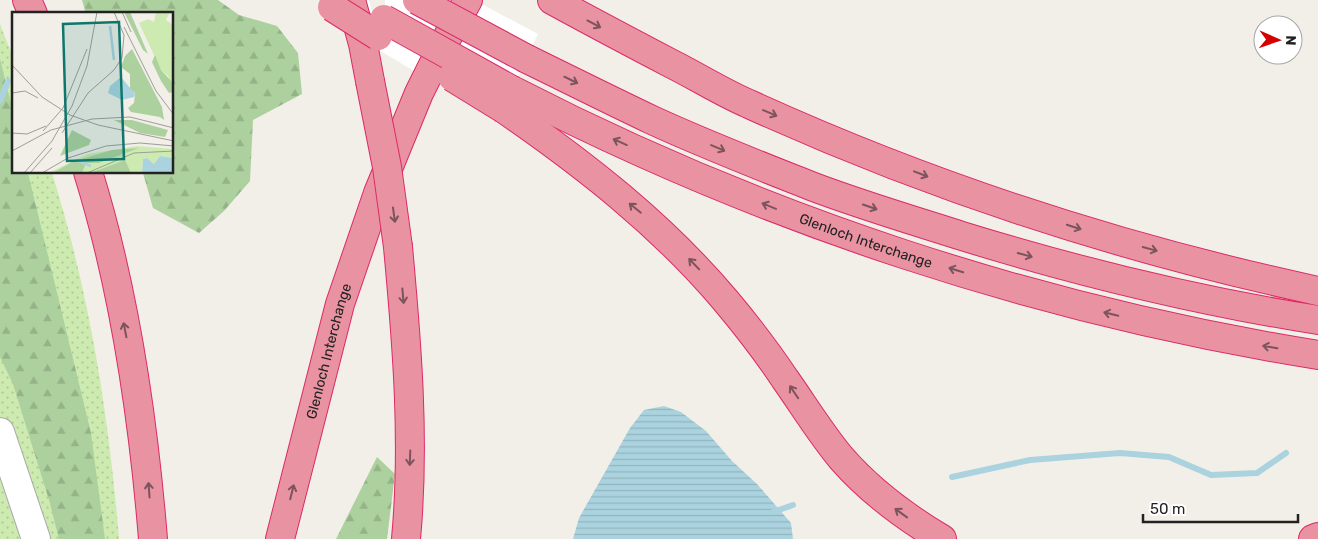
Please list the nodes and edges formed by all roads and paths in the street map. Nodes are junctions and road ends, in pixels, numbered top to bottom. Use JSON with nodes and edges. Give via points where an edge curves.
{"nodes":[{"id":1,"x":27,"y":0,"type":"edge"},
{"id":2,"x":417,"y":0,"type":"edge"},
{"id":3,"x":451,"y":0,"type":"edge"},
{"id":4,"x":468,"y":0,"type":"edge"},
{"id":5,"x":552,"y":0,"type":"edge"},
{"id":6,"x":32,"y":12,"type":"edge"},
{"id":7,"x":360,"y":14,"type":"edge"},
{"id":8,"x":508,"y":99,"type":"junction"},
{"id":9,"x":89,"y":174,"type":"edge"},
{"id":10,"x":1318,"y":291,"type":"edge"},
{"id":11,"x":340,"y":304,"type":"junction"},
{"id":12,"x":1318,"y":320,"type":"edge"},
{"id":13,"x":1318,"y":355,"type":"edge"},
{"id":14,"x":0,"y":432,"type":"edge"},
{"id":15,"x":1318,"y":537,"type":"edge"},
{"id":16,"x":36,"y":539,"type":"edge"},
{"id":17,"x":153,"y":539,"type":"edge"},
{"id":18,"x":280,"y":539,"type":"edge"},
{"id":19,"x":406,"y":539,"type":"edge"},
{"id":20,"x":942,"y":539,"type":"edge"},
{"id":21,"x":1313,"y":539,"type":"edge"}],
"edges":[{"from":1,"to":6,"type":"highway"},
{"from":2,"to":12,"type":"highway","one_way":true,"bridge":true,"via":[[527,59],[654,120],[811,186],[1011,251],[1107,277],[1187,296]]},
{"from":3,"to":11,"type":"highway","via":[[400,101],[368,186]]},
{"from":4,"to":11,"type":"highway","name":"Glenloch Interchange","via":[[418,94],[378,194]]},
{"from":5,"to":10,"type":"highway","one_way":true,"via":[[748,104],[908,170],[1012,208],[1103,236]]},
{"from":7,"to":8,"type":"highway","name":"Glenloch Interchange","bridge":true},
{"from":7,"to":19,"type":"highway","name":"Glenloch Interchange","one_way":true,"bridge":true,"via":[[387,167],[406,334],[410,430]]},
{"from":13,"to":8,"type":"highway","name":"Glenloch Interchange","one_way":true,"via":[[1214,337],[1113,314],[921,260],[830,230],[723,188],[563,116]]},
{"from":20,"to":8,"type":"highway","one_way":true,"via":[[878,495],[842,459],[743,320],[658,228],[569,155]]},
{"from":17,"to":9,"type":"highway","one_way":true,"via":[[134,374],[116,281]]},
{"from":18,"to":11,"type":"highway","name":"Glenloch Interchange","one_way":true},
{"from":14,"to":16,"type":"street"},
{"from":15,"to":21,"type":"highway"}]}
